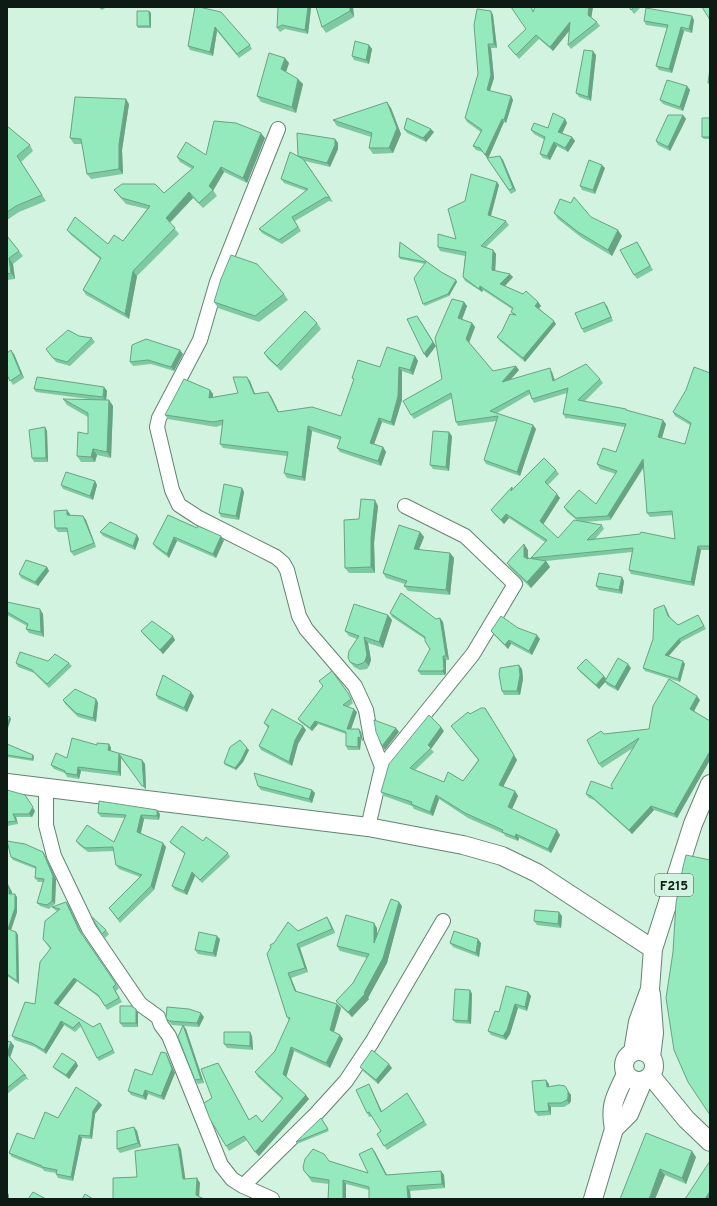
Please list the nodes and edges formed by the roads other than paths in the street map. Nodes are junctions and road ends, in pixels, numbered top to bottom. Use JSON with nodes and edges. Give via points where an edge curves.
{"nodes":[{"id":1,"x":278,"y":129,"type":"dead end"},
{"id":2,"x":405,"y":506,"type":"dead end"},
{"id":3,"x":382,"y":767,"type":"junction"},
{"id":4,"x":7,"y":783,"type":"edge"},
{"id":5,"x":710,"y":784,"type":"edge"},
{"id":6,"x":46,"y":788,"type":"junction"},
{"id":7,"x":368,"y":827,"type":"junction"},
{"id":8,"x":443,"y":921,"type":"dead end"},
{"id":9,"x":653,"y":949,"type":"junction"},
{"id":10,"x":650,"y":989,"type":"junction"},
{"id":11,"x":633,"y":1052,"type":"junction"},
{"id":12,"x":651,"y":1057,"type":"junction"},
{"id":13,"x":640,"y":1077,"type":"junction"},
{"id":14,"x":710,"y":1142,"type":"edge"},
{"id":15,"x":243,"y":1186,"type":"junction"},
{"id":16,"x":272,"y":1199,"type":"edge"},
{"id":17,"x":593,"y":1199,"type":"edge"}],
"edges":[{"from":1,"to":3,"type":"street","via":[[217,282],[200,340],[159,418],[157,427],[172,490],[179,505],[199,518],[276,557],[287,570],[299,616],[306,629],[355,686],[366,710],[371,738]]},
{"from":2,"to":3,"type":"street","via":[[465,536],[515,584],[473,654]]},
{"from":3,"to":7,"type":"street"},
{"from":4,"to":6,"type":"main road"},
{"from":5,"to":9,"type":"main road","number":"F215","via":[[693,824]]},
{"from":6,"to":7,"type":"main road"},
{"from":6,"to":15,"type":"street","via":[[46,825],[54,856],[89,929],[140,1004],[158,1017],[169,1036],[220,1165],[232,1179]]},
{"from":7,"to":9,"type":"main road","via":[[463,845],[502,856],[537,873]]},
{"from":8,"to":15,"type":"street","via":[[372,1042],[346,1081]]},
{"from":9,"to":10,"type":"main road","number":"F215"},
{"from":10,"to":11,"type":"main road","number":"F215","via":[[638,1022]]},
{"from":10,"to":12,"type":"main road","number":"F215","via":[[654,1033]]},
{"from":11,"to":12,"type":"main road","via":[[642,1051]]},
{"from":11,"to":13,"type":"main road","number":"F215","via":[[626,1058],[624,1066]]},
{"from":12,"to":13,"type":"main road","number":"F215","via":[[653,1070]]},
{"from":13,"to":14,"type":"main road"},
{"from":13,"to":17,"type":"main road","number":"F215","via":[[612,1105],[614,1129]]},
{"from":15,"to":16,"type":"street"}]}
